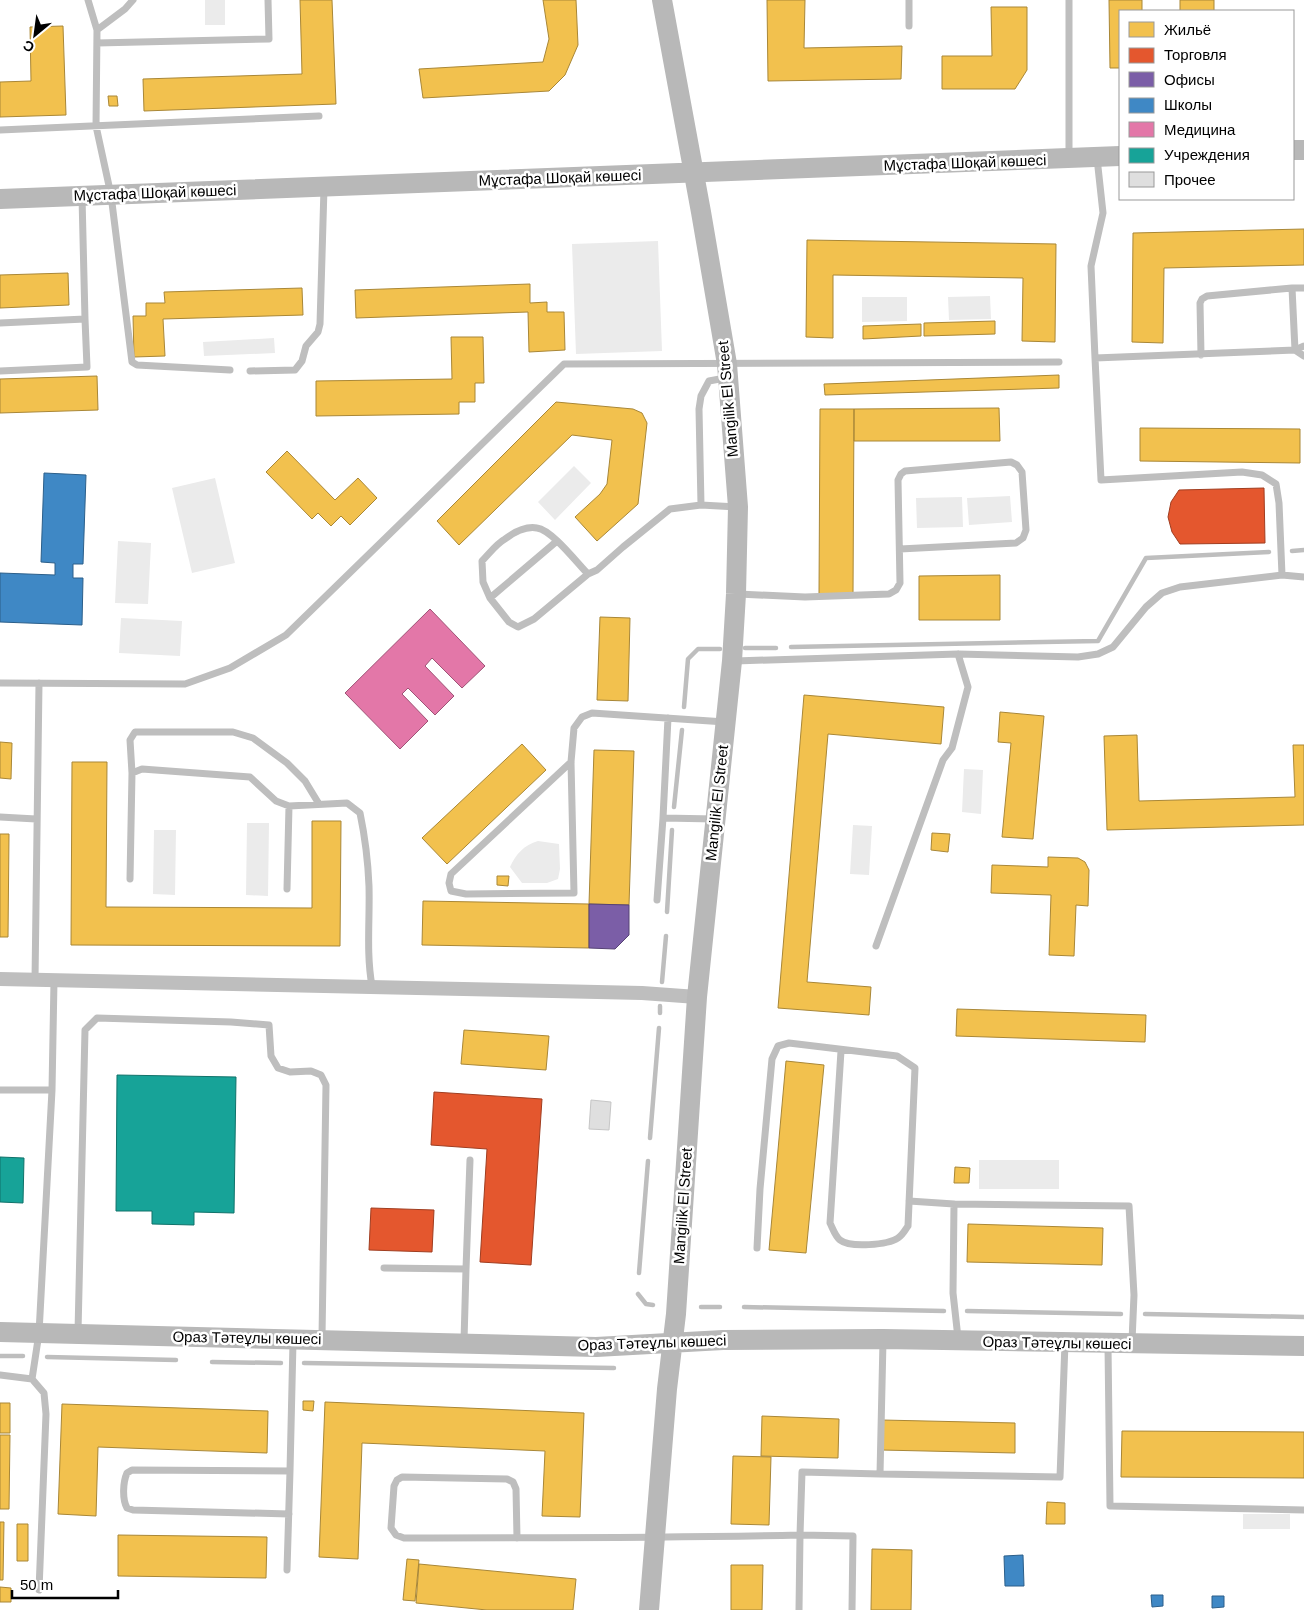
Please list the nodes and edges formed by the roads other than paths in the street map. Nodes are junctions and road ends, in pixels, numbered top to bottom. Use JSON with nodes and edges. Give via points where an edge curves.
{"nodes":[{"id":1,"x":88,"y":0,"type":"edge"},
{"id":2,"x":133,"y":0,"type":"edge"},
{"id":3,"x":268,"y":0,"type":"edge"},
{"id":4,"x":662,"y":0,"type":"edge"},
{"id":5,"x":910,"y":0,"type":"edge"},
{"id":6,"x":1069,"y":0,"type":"edge"},
{"id":7,"x":909,"y":26,"type":"dead end"},
{"id":8,"x":97,"y":30,"type":"junction"},
{"id":9,"x":97,"y":43,"type":"junction"},
{"id":10,"x":319,"y":116,"type":"dead end"},
{"id":11,"x":96,"y":126,"type":"junction"},
{"id":12,"x":0,"y":130,"type":"edge"},
{"id":13,"x":1119,"y":156,"type":"edge"},
{"id":14,"x":1097,"y":157,"type":"junction"},
{"id":15,"x":1069,"y":159,"type":"junction"},
{"id":16,"x":694,"y":173,"type":"junction"},
{"id":17,"x":324,"y":187,"type":"junction"},
{"id":18,"x":111,"y":195,"type":"junction"},
{"id":19,"x":82,"y":196,"type":"junction"},
{"id":20,"x":0,"y":199,"type":"edge"},
{"id":21,"x":1292,"y":288,"type":"junction"},
{"id":22,"x":1304,"y":288,"type":"edge"},
{"id":23,"x":85,"y":319,"type":"junction"},
{"id":24,"x":0,"y":323,"type":"edge"},
{"id":25,"x":1304,"y":346,"type":"edge"},
{"id":26,"x":1295,"y":350,"type":"junction"},
{"id":27,"x":1201,"y":355,"type":"junction"},
{"id":28,"x":1304,"y":356,"type":"edge"},
{"id":29,"x":1095,"y":358,"type":"junction"},
{"id":30,"x":1059,"y":362,"type":"dead end"},
{"id":31,"x":230,"y":370,"type":"dead end"},
{"id":32,"x":0,"y":371,"type":"edge"},
{"id":33,"x":250,"y":371,"type":"dead end"},
{"id":34,"x":728,"y":371,"type":"junction"},
{"id":35,"x":701,"y":505,"type":"junction"},
{"id":36,"x":738,"y":507,"type":"junction"},
{"id":37,"x":556,"y":541,"type":"junction"},
{"id":38,"x":900,"y":549,"type":"junction"},
{"id":39,"x":588,"y":574,"type":"junction"},
{"id":40,"x":1282,"y":575,"type":"junction"},
{"id":41,"x":1304,"y":577,"type":"edge"},
{"id":42,"x":736,"y":594,"type":"junction"},
{"id":43,"x":490,"y":598,"type":"junction"},
{"id":44,"x":958,"y":654,"type":"junction"},
{"id":45,"x":732,"y":661,"type":"junction"},
{"id":46,"x":0,"y":683,"type":"edge"},
{"id":47,"x":39,"y":683,"type":"junction"},
{"id":48,"x":668,"y":718,"type":"junction"},
{"id":49,"x":725,"y":722,"type":"junction"},
{"id":50,"x":571,"y":762,"type":"junction"},
{"id":51,"x":132,"y":773,"type":"junction"},
{"id":52,"x":319,"y":804,"type":"junction"},
{"id":53,"x":289,"y":806,"type":"junction"},
{"id":54,"x":0,"y":817,"type":"edge"},
{"id":55,"x":663,"y":818,"type":"junction"},
{"id":56,"x":36,"y":819,"type":"junction"},
{"id":57,"x":715,"y":819,"type":"junction"},
{"id":58,"x":130,"y":879,"type":"dead end"},
{"id":59,"x":287,"y":889,"type":"dead end"},
{"id":60,"x":657,"y":900,"type":"dead end"},
{"id":61,"x":876,"y":946,"type":"dead end"},
{"id":62,"x":0,"y":979,"type":"edge"},
{"id":63,"x":35,"y":980,"type":"junction"},
{"id":64,"x":54,"y":981,"type":"junction"},
{"id":65,"x":372,"y":986,"type":"junction"},
{"id":66,"x":697,"y":997,"type":"junction"},
{"id":67,"x":841,"y":1051,"type":"junction"},
{"id":68,"x":0,"y":1090,"type":"edge"},
{"id":69,"x":52,"y":1090,"type":"junction"},
{"id":70,"x":470,"y":1160,"type":"dead end"},
{"id":71,"x":909,"y":1201,"type":"junction"},
{"id":72,"x":954,"y":1204,"type":"junction"},
{"id":73,"x":757,"y":1248,"type":"dead end"},
{"id":74,"x":384,"y":1268,"type":"dead end"},
{"id":75,"x":466,"y":1269,"type":"junction"},
{"id":76,"x":0,"y":1332,"type":"edge"},
{"id":77,"x":39,"y":1333,"type":"junction"},
{"id":78,"x":78,"y":1334,"type":"junction"},
{"id":79,"x":883,"y":1339,"type":"junction"},
{"id":80,"x":293,"y":1340,"type":"junction"},
{"id":81,"x":322,"y":1340,"type":"junction"},
{"id":82,"x":958,"y":1341,"type":"junction"},
{"id":83,"x":673,"y":1342,"type":"junction"},
{"id":84,"x":1065,"y":1343,"type":"junction"},
{"id":85,"x":464,"y":1344,"type":"junction"},
{"id":86,"x":1108,"y":1344,"type":"junction"},
{"id":87,"x":1132,"y":1344,"type":"junction"},
{"id":88,"x":1304,"y":1346,"type":"edge"},
{"id":89,"x":0,"y":1374,"type":"edge"},
{"id":90,"x":32,"y":1379,"type":"junction"},
{"id":91,"x":290,"y":1471,"type":"junction"},
{"id":92,"x":880,"y":1474,"type":"junction"},
{"id":93,"x":1304,"y":1510,"type":"edge"},
{"id":94,"x":289,"y":1514,"type":"junction"},
{"id":95,"x":800,"y":1535,"type":"junction"},
{"id":96,"x":517,"y":1538,"type":"junction"},
{"id":97,"x":655,"y":1538,"type":"junction"},
{"id":98,"x":287,"y":1570,"type":"dead end"},
{"id":99,"x":39,"y":1590,"type":"dead end"},
{"id":100,"x":649,"y":1610,"type":"edge"},
{"id":101,"x":799,"y":1610,"type":"edge"},
{"id":102,"x":852,"y":1610,"type":"edge"}],
"edges":[{"from":1,"to":8,"type":"lane"},
{"from":2,"to":8,"type":"lane"},
{"from":3,"to":9,"type":"lane","via":[[269,39]]},
{"from":4,"to":16,"type":"street","name":"Mangilik El Street"},
{"from":5,"to":7,"type":"lane"},
{"from":6,"to":15,"type":"lane"},
{"from":8,"to":9,"type":"lane"},
{"from":9,"to":11,"type":"lane"},
{"from":10,"to":11,"type":"lane"},
{"from":11,"to":12,"type":"lane"},
{"from":11,"to":18,"type":"lane"},
{"from":13,"to":14,"type":"street","name":"Мұстафа Шоқай көшесі"},
{"from":14,"to":15,"type":"street","name":"Мұстафа Шоқай көшесі"},
{"from":14,"to":29,"type":"lane","via":[[1104,213],[1091,266]]},
{"from":15,"to":16,"type":"street","name":"Мұстафа Шоқай көшесі"},
{"from":16,"to":17,"type":"street","name":"Мұстафа Шоқай көшесі"},
{"from":16,"to":34,"type":"street","name":"Mangilik El Street"},
{"from":17,"to":18,"type":"street","name":"Мұстафа Шоқай көшесі"},
{"from":17,"to":33,"type":"lane","via":[[318,332],[306,346],[302,361],[295,370]]},
{"from":18,"to":19,"type":"street","name":"Мұстафа Шоқай көшесі"},
{"from":18,"to":31,"type":"lane","via":[[132,362],[137,365]]},
{"from":19,"to":20,"type":"street","name":"Мұстафа Шоқай көшесі"},
{"from":19,"to":23,"type":"lane"},
{"from":21,"to":22,"type":"lane"},
{"from":21,"to":26,"type":"lane"},
{"from":21,"to":27,"type":"lane","via":[[1202,298]]},
{"from":23,"to":24,"type":"lane"},
{"from":23,"to":32,"type":"lane","via":[[87,367]]},
{"from":25,"to":26,"type":"lane"},
{"from":26,"to":27,"type":"lane"},
{"from":26,"to":28,"type":"lane"},
{"from":27,"to":29,"type":"lane"},
{"from":29,"to":40,"type":"lane","via":[[1101,480],[1242,472],[1262,475],[1276,484]]},
{"from":30,"to":34,"type":"lane"},
{"from":34,"to":35,"type":"lane","via":[[710,381],[701,396]]},
{"from":34,"to":36,"type":"street","name":"Mangilik El Street"},
{"from":34,"to":47,"type":"lane","via":[[564,364],[286,636],[230,668],[185,684]]},
{"from":35,"to":36,"type":"lane"},
{"from":35,"to":39,"type":"lane","via":[[670,509]]},
{"from":36,"to":42,"type":"street","name":"Mangilik El Street"},
{"from":37,"to":39,"type":"lane"},
{"from":37,"to":43,"type":"lane"},
{"from":37,"to":43,"type":"lane","via":[[538,528],[525,528],[504,539],[482,561],[483,582]]},
{"from":38,"to":38,"type":"lane","via":[[898,480],[905,471],[1011,462],[1022,472],[1026,530],[1016,544]]},
{"from":38,"to":42,"type":"lane","via":[[900,583],[889,594],[805,597]]},
{"from":39,"to":43,"type":"lane","via":[[534,619],[518,627],[509,622]]},
{"from":40,"to":41,"type":"lane"},
{"from":40,"to":44,"type":"lane","via":[[1180,586],[1162,593],[1113,647],[1098,654],[1078,657]]},
{"from":42,"to":45,"type":"street","name":"Mangilik El Street"},
{"from":44,"to":45,"type":"lane"},
{"from":44,"to":61,"type":"lane","via":[[968,687],[952,748],[943,760]]},
{"from":45,"to":49,"type":"street","name":"Mangilik El Street"},
{"from":46,"to":47,"type":"lane"},
{"from":47,"to":56,"type":"lane"},
{"from":48,"to":49,"type":"lane"},
{"from":48,"to":50,"type":"lane","via":[[592,713],[582,717],[574,728]]},
{"from":48,"to":55,"type":"lane"},
{"from":49,"to":57,"type":"street","name":"Mangilik El Street"},
{"from":50,"to":50,"type":"lane","via":[[574,893],[466,894],[451,891],[451,874]]},
{"from":51,"to":52,"type":"lane","via":[[130,740],[135,732],[233,732],[253,738],[287,763],[305,781]]},
{"from":51,"to":53,"type":"lane","via":[[142,769],[250,777],[276,801]]},
{"from":51,"to":58,"type":"lane"},
{"from":52,"to":53,"type":"lane"},
{"from":52,"to":65,"type":"lane","via":[[347,803],[360,813],[366,840],[368,966]]},
{"from":53,"to":59,"type":"lane"},
{"from":54,"to":56,"type":"lane"},
{"from":55,"to":57,"type":"lane"},
{"from":55,"to":60,"type":"lane"},
{"from":56,"to":63,"type":"lane"},
{"from":57,"to":66,"type":"street","name":"Mangilik El Street"},
{"from":62,"to":63,"type":"street"},
{"from":63,"to":64,"type":"street"},
{"from":64,"to":65,"type":"street"},
{"from":64,"to":69,"type":"lane"},
{"from":65,"to":66,"type":"street","via":[[642,992]]},
{"from":66,"to":83,"type":"street","name":"Mangilik El Street"},
{"from":67,"to":71,"type":"lane","via":[[897,1056],[915,1068]]},
{"from":67,"to":71,"type":"lane","via":[[830,1223],[834,1233],[848,1243],[876,1244],[896,1240],[908,1226]]},
{"from":67,"to":73,"type":"lane","via":[[789,1044],[778,1046],[772,1059]]},
{"from":68,"to":69,"type":"lane"},
{"from":69,"to":77,"type":"lane"},
{"from":70,"to":75,"type":"lane"},
{"from":71,"to":72,"type":"lane"},
{"from":72,"to":82,"type":"lane","via":[[953,1293]]},
{"from":72,"to":87,"type":"lane","via":[[1129,1206],[1134,1295]]},
{"from":74,"to":75,"type":"lane"},
{"from":75,"to":85,"type":"lane"},
{"from":76,"to":77,"type":"street","name":"Ораз Тәтеұлы көшесі"},
{"from":77,"to":78,"type":"street","name":"Ораз Тәтеұлы көшесі"},
{"from":77,"to":90,"type":"lane"},
{"from":78,"to":80,"type":"street","name":"Ораз Тәтеұлы көшесі"},
{"from":78,"to":81,"type":"lane","via":[[85,1030],[97,1018],[269,1025],[271,1056],[278,1068],[321,1075],[326,1085]]},
{"from":79,"to":82,"type":"street","name":"Ораз Тәтеұлы көшесі"},
{"from":79,"to":83,"type":"street","name":"Ораз Тәтеұлы көшесі"},
{"from":79,"to":92,"type":"lane"},
{"from":80,"to":81,"type":"street","name":"Ораз Тәтеұлы көшесі"},
{"from":80,"to":91,"type":"lane"},
{"from":81,"to":85,"type":"street","name":"Ораз Тәтеұлы көшесі"},
{"from":82,"to":84,"type":"street","name":"Ораз Тәтеұлы көшесі"},
{"from":83,"to":85,"type":"street","name":"Ораз Тәтеұлы көшесі","via":[[596,1347]]},
{"from":83,"to":97,"type":"street","name":"Mangilik El Street"},
{"from":84,"to":86,"type":"street","name":"Ораз Тәтеұлы көшесі"},
{"from":84,"to":92,"type":"lane","via":[[1060,1478]]},
{"from":86,"to":87,"type":"street","name":"Ораз Тәтеұлы көшесі"},
{"from":86,"to":93,"type":"lane","via":[[1110,1506]]},
{"from":87,"to":88,"type":"street","name":"Ораз Тәтеұлы көшесі"},
{"from":89,"to":90,"type":"lane"},
{"from":90,"to":99,"type":"lane","via":[[44,1394],[46,1414]]},
{"from":91,"to":94,"type":"lane"},
{"from":91,"to":94,"type":"lane","via":[[132,1470],[127,1473],[124,1486],[124,1503],[133,1510]]},
{"from":92,"to":95,"type":"lane","via":[[802,1472]]},
{"from":94,"to":98,"type":"lane"},
{"from":95,"to":97,"type":"lane"},
{"from":95,"to":101,"type":"lane"},
{"from":95,"to":102,"type":"lane","via":[[853,1536]]},
{"from":96,"to":96,"type":"lane","via":[[404,1538],[396,1535],[391,1528],[394,1486],[402,1478],[507,1479],[516,1489]]},
{"from":96,"to":97,"type":"lane"},
{"from":97,"to":100,"type":"street","name":"Mangilik El Street"}]}
